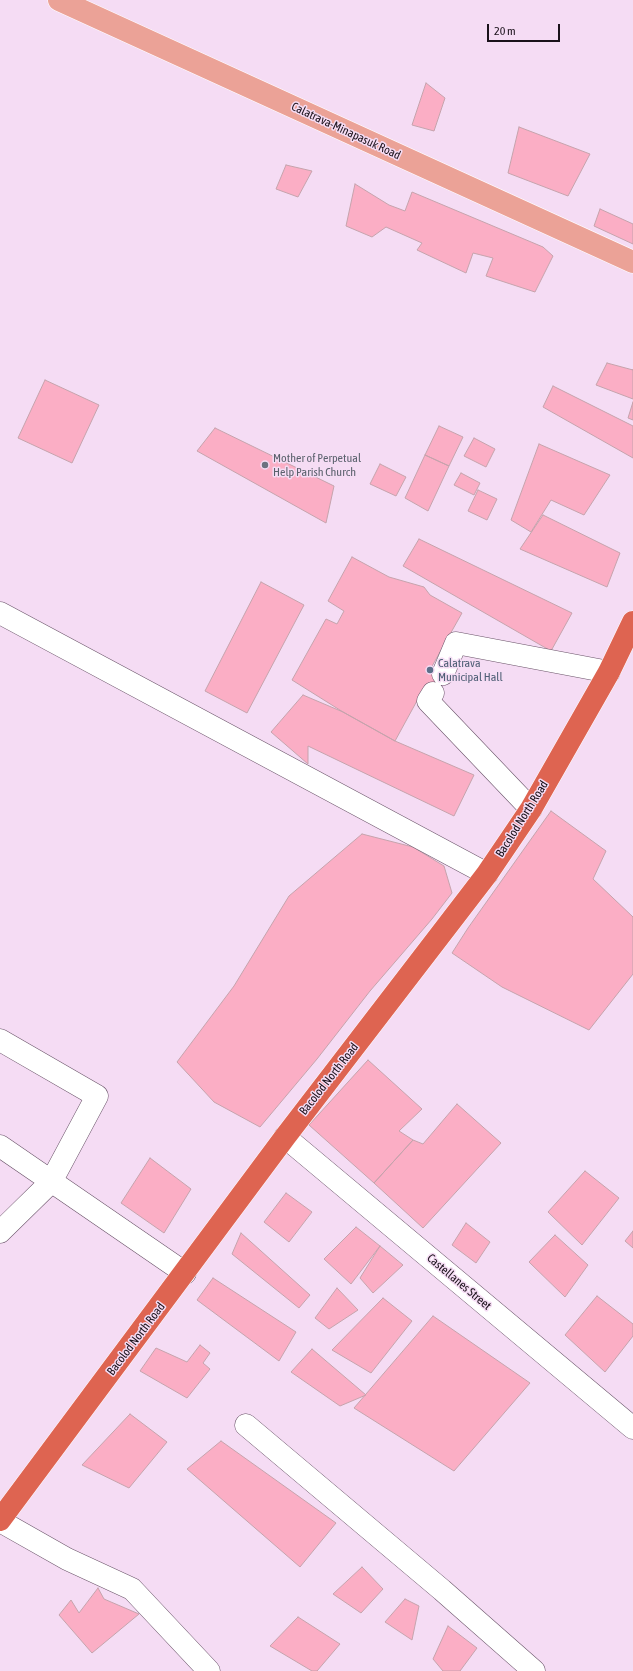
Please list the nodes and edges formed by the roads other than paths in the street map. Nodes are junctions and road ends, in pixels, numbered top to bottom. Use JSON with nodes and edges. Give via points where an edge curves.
{"nodes":[{"id":1,"x":60,"y":0,"type":"edge"},
{"id":2,"x":633,"y":262,"type":"edge"},
{"id":3,"x":0,"y":613,"type":"edge"},
{"id":4,"x":633,"y":622,"type":"edge"},
{"id":5,"x":609,"y":672,"type":"junction"},
{"id":6,"x":531,"y":809,"type":"junction"},
{"id":7,"x":487,"y":874,"type":"junction"},
{"id":8,"x":0,"y":1040,"type":"edge"},
{"id":9,"x":285,"y":1137,"type":"junction"},
{"id":10,"x":0,"y":1146,"type":"edge"},
{"id":11,"x":51,"y":1182,"type":"junction"},
{"id":12,"x":0,"y":1232,"type":"edge"},
{"id":13,"x":185,"y":1273,"type":"junction"},
{"id":14,"x":629,"y":1417,"type":"edge"},
{"id":15,"x":246,"y":1425,"type":"dead end"},
{"id":16,"x":0,"y":1520,"type":"edge"},
{"id":17,"x":209,"y":1671,"type":"edge"},
{"id":18,"x":534,"y":1671,"type":"edge"}],
"edges":[{"from":1,"to":2,"type":"main road","name":"Calatrava-Minapasuk Road"},
{"from":3,"to":7,"type":"street"},
{"from":4,"to":5,"type":"highway","name":"Bacolod North Road"},
{"from":5,"to":6,"type":"highway","name":"Bacolod North Road"},
{"from":5,"to":6,"type":"street","via":[[456,643],[428,701]]},
{"from":6,"to":7,"type":"highway","name":"Bacolod North Road"},
{"from":7,"to":9,"type":"highway","name":"Bacolod North Road"},
{"from":8,"to":11,"type":"street","via":[[97,1096]]},
{"from":9,"to":13,"type":"highway","name":"Bacolod North Road"},
{"from":9,"to":14,"type":"street","name":"Castellanes Street"},
{"from":10,"to":11,"type":"street"},
{"from":11,"to":12,"type":"street"},
{"from":11,"to":13,"type":"street"},
{"from":13,"to":16,"type":"highway","name":"Bacolod North Road"},
{"from":15,"to":18,"type":"street"},
{"from":16,"to":17,"type":"street","via":[[66,1558],[132,1589]]}]}
